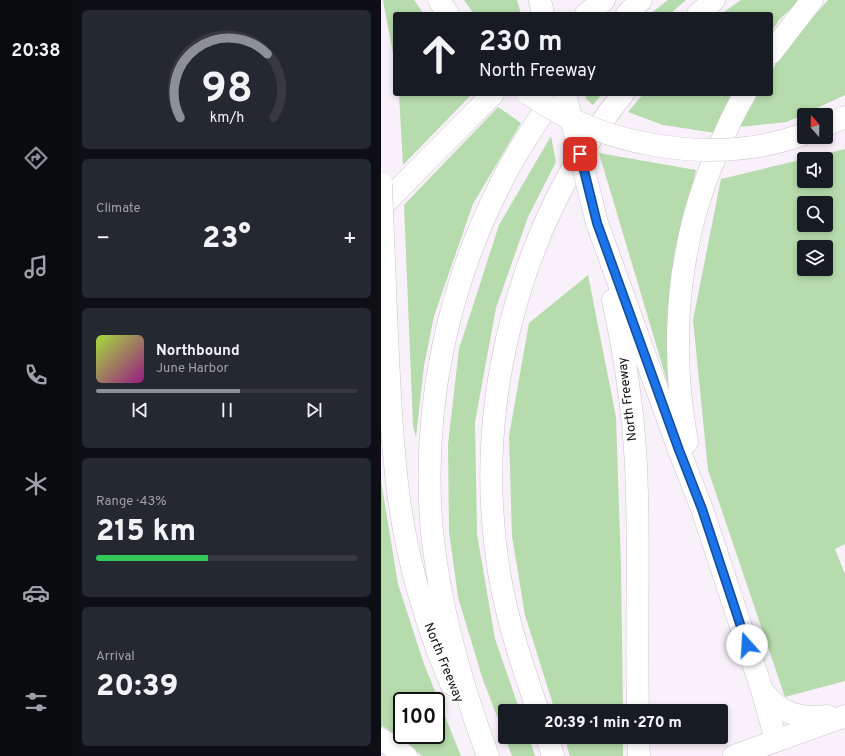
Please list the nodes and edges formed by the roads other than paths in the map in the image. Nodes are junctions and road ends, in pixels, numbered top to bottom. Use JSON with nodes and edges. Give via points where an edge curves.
{"nodes":[{"id":1,"x":439,"y":0,"type":"edge"},
{"id":2,"x":540,"y":0,"type":"edge"},
{"id":3,"x":604,"y":0,"type":"edge"},
{"id":4,"x":641,"y":0,"type":"edge"},
{"id":5,"x":714,"y":0,"type":"edge"},
{"id":6,"x":812,"y":0,"type":"edge"},
{"id":7,"x":447,"y":12,"type":"edge"},
{"id":8,"x":543,"y":12,"type":"edge"},
{"id":9,"x":589,"y":12,"type":"edge"},
{"id":10,"x":629,"y":12,"type":"edge"},
{"id":11,"x":700,"y":12,"type":"edge"},
{"id":12,"x":773,"y":50,"type":"edge"},
{"id":13,"x":491,"y":96,"type":"edge"},
{"id":14,"x":532,"y":96,"type":"edge"},
{"id":15,"x":555,"y":96,"type":"edge"},
{"id":16,"x":565,"y":96,"type":"edge"},
{"id":17,"x":622,"y":96,"type":"edge"},
{"id":18,"x":744,"y":96,"type":"edge"},
{"id":19,"x":845,"y":117,"type":"edge"},
{"id":20,"x":833,"y":122,"type":"edge"},
{"id":21,"x":797,"y":136,"type":"edge"},
{"id":22,"x":381,"y":184,"type":"edge"},
{"id":23,"x":381,"y":207,"type":"edge"},
{"id":24,"x":597,"y":223,"type":"junction"},
{"id":25,"x":702,"y":509,"type":"junction"},
{"id":26,"x":762,"y":690,"type":"junction"},
{"id":27,"x":535,"y":704,"type":"edge"},
{"id":28,"x":638,"y":704,"type":"edge"},
{"id":29,"x":845,"y":715,"type":"edge"},
{"id":30,"x":381,"y":739,"type":"edge"},
{"id":31,"x":776,"y":740,"type":"junction"},
{"id":32,"x":549,"y":744,"type":"edge"},
{"id":33,"x":638,"y":744,"type":"edge"},
{"id":34,"x":406,"y":756,"type":"edge"},
{"id":35,"x":483,"y":756,"type":"edge"},
{"id":36,"x":488,"y":756,"type":"edge"},
{"id":37,"x":553,"y":756,"type":"edge"},
{"id":38,"x":639,"y":756,"type":"edge"},
{"id":39,"x":733,"y":756,"type":"edge"}],
"edges":[{"from":1,"to":7,"type":"highway"},
{"from":2,"to":8,"type":"highway"},
{"from":3,"to":9,"type":"highway"},
{"from":4,"to":10,"type":"highway"},
{"from":5,"to":11,"type":"highway"},
{"from":6,"to":12,"type":"highway"},
{"from":13,"to":23,"type":"highway"},
{"from":14,"to":21,"type":"highway","bridge":true,"via":[[584,125],[651,144],[687,149],[733,148]]},
{"from":15,"to":36,"type":"highway","via":[[508,170],[477,236],[448,322],[433,416],[430,486],[432,532],[439,579],[461,677]]},
{"from":16,"to":24,"type":"highway","name":"North Freeway","bridge":true},
{"from":17,"to":27,"type":"highway","via":[[586,144],[539,238],[512,318],[497,394],[492,437],[496,548],[513,636]]},
{"from":18,"to":25,"type":"highway","via":[[720,143],[695,214],[681,295],[678,354],[681,409]]},
{"from":19,"to":20,"type":"highway"},
{"from":22,"to":35,"type":"highway","name":"North Freeway","bridge":true,"via":[[392,433],[403,523],[412,570],[435,645]]},
{"from":24,"to":25,"type":"highway"},
{"from":24,"to":28,"type":"highway","name":"North Freeway","via":[[618,321],[632,423],[637,494]]},
{"from":25,"to":26,"type":"highway"},
{"from":26,"to":29,"type":"highway","via":[[780,708],[796,715]]},
{"from":26,"to":31,"type":"highway"},
{"from":29,"to":31,"type":"highway"},
{"from":30,"to":34,"type":"highway"},
{"from":31,"to":39,"type":"highway"},
{"from":32,"to":37,"type":"highway"},
{"from":33,"to":38,"type":"highway"}]}
